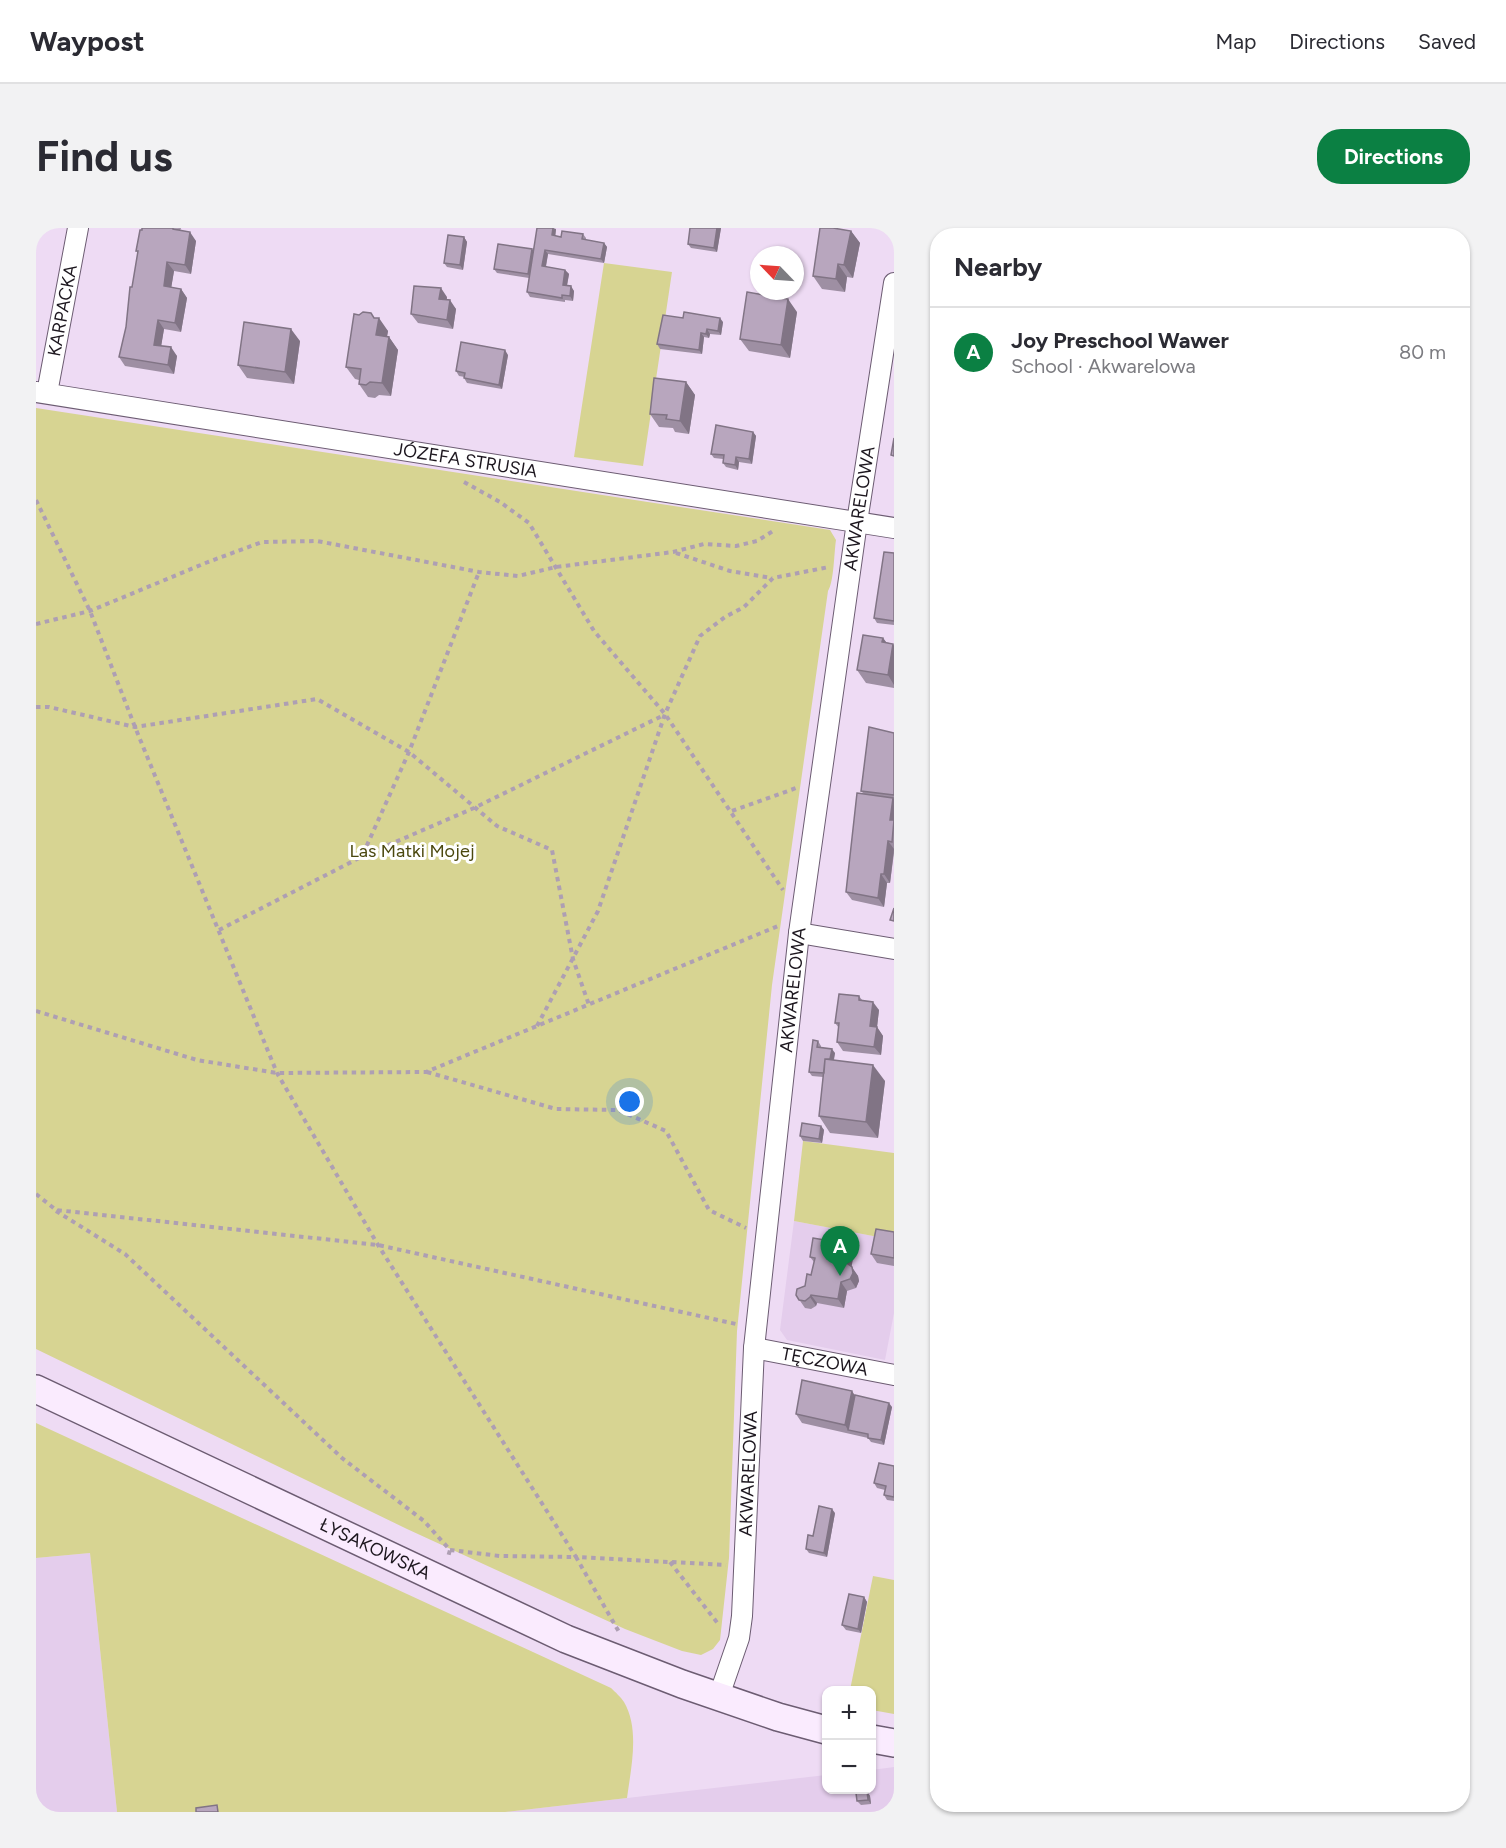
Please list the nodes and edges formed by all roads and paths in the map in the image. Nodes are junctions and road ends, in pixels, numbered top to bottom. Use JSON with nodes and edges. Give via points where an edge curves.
{"nodes":[{"id":1,"x":78,"y":228,"type":"edge"},
{"id":2,"x":894,"y":283,"type":"edge"},
{"id":3,"x":42,"y":392,"type":"edge"},
{"id":4,"x":462,"y":481,"type":"dead end"},
{"id":5,"x":36,"y":500,"type":"edge"},
{"id":6,"x":857,"y":522,"type":"junction"},
{"id":7,"x":780,"y":526,"type":"dead end"},
{"id":8,"x":894,"y":528,"type":"edge"},
{"id":9,"x":673,"y":552,"type":"junction"},
{"id":10,"x":837,"y":566,"type":"dead end"},
{"id":11,"x":556,"y":567,"type":"junction"},
{"id":12,"x":479,"y":572,"type":"junction"},
{"id":13,"x":773,"y":578,"type":"junction"},
{"id":14,"x":90,"y":611,"type":"junction"},
{"id":15,"x":36,"y":624,"type":"edge"},
{"id":16,"x":36,"y":707,"type":"edge"},
{"id":17,"x":665,"y":714,"type":"junction"},
{"id":18,"x":135,"y":727,"type":"junction"},
{"id":19,"x":409,"y":752,"type":"junction"},
{"id":20,"x":804,"y":786,"type":"dead end"},
{"id":21,"x":474,"y":808,"type":"junction"},
{"id":22,"x":732,"y":810,"type":"junction"},
{"id":23,"x":363,"y":856,"type":"junction"},
{"id":24,"x":788,"y":898,"type":"dead end"},
{"id":25,"x":792,"y":928,"type":"junction"},
{"id":26,"x":219,"y":930,"type":"junction"},
{"id":27,"x":894,"y":949,"type":"edge"},
{"id":28,"x":573,"y":959,"type":"junction"},
{"id":29,"x":589,"y":1005,"type":"junction"},
{"id":30,"x":36,"y":1011,"type":"edge"},
{"id":31,"x":536,"y":1026,"type":"junction"},
{"id":32,"x":426,"y":1072,"type":"junction"},
{"id":33,"x":278,"y":1073,"type":"junction"},
{"id":34,"x":36,"y":1194,"type":"edge"},
{"id":35,"x":43,"y":1198,"type":"junction"},
{"id":36,"x":36,"y":1203,"type":"edge"},
{"id":37,"x":56,"y":1210,"type":"junction"},
{"id":38,"x":750,"y":1230,"type":"dead end"},
{"id":39,"x":378,"y":1245,"type":"junction"},
{"id":40,"x":742,"y":1326,"type":"dead end"},
{"id":41,"x":754,"y":1348,"type":"junction"},
{"id":42,"x":894,"y":1375,"type":"edge"},
{"id":43,"x":36,"y":1389,"type":"edge"},
{"id":44,"x":450,"y":1550,"type":"junction"},
{"id":45,"x":448,"y":1557,"type":"dead end"},
{"id":46,"x":576,"y":1557,"type":"junction"},
{"id":47,"x":669,"y":1562,"type":"junction"},
{"id":48,"x":745,"y":1566,"type":"junction"},
{"id":49,"x":719,"y":1626,"type":"dead end"},
{"id":50,"x":619,"y":1634,"type":"dead end"},
{"id":51,"x":719,"y":1696,"type":"junction"},
{"id":52,"x":822,"y":1729,"type":"edge"},
{"id":53,"x":876,"y":1740,"type":"edge"},
{"id":54,"x":894,"y":1743,"type":"edge"}],
"edges":[{"from":1,"to":3,"type":"street","name":"KARPACKA"},
{"from":2,"to":6,"type":"street","name":"AKWARELOWA"},
{"from":3,"to":6,"type":"street","name":"JÓZEFA STRUSIA"},
{"from":4,"to":11,"type":"path","via":[[529,523]]},
{"from":5,"to":14,"type":"path"},
{"from":6,"to":8,"type":"street","name":"JÓZEFA STRUSIA"},
{"from":6,"to":25,"type":"street","name":"AKWARELOWA"},
{"from":7,"to":9,"type":"path","via":[[757,541],[736,546],[704,544]]},
{"from":9,"to":11,"type":"path"},
{"from":9,"to":13,"type":"path","via":[[730,571]]},
{"from":10,"to":13,"type":"path"},
{"from":11,"to":12,"type":"path","via":[[518,576]]},
{"from":11,"to":17,"type":"path","via":[[594,631]]},
{"from":12,"to":14,"type":"path","via":[[317,541],[262,542]]},
{"from":12,"to":19,"type":"path"},
{"from":13,"to":17,"type":"path","via":[[744,607],[700,636]]},
{"from":14,"to":15,"type":"path"},
{"from":14,"to":18,"type":"path"},
{"from":16,"to":18,"type":"path","via":[[49,706]]},
{"from":17,"to":21,"type":"path"},
{"from":17,"to":22,"type":"path"},
{"from":17,"to":28,"type":"path","via":[[598,911]]},
{"from":18,"to":19,"type":"path","via":[[317,699]]},
{"from":18,"to":26,"type":"path"},
{"from":19,"to":21,"type":"path"},
{"from":19,"to":23,"type":"path"},
{"from":20,"to":22,"type":"path"},
{"from":21,"to":23,"type":"path"},
{"from":21,"to":28,"type":"path","via":[[497,826],[552,850]]},
{"from":22,"to":24,"type":"path"},
{"from":23,"to":26,"type":"path"},
{"from":25,"to":27,"type":"street"},
{"from":25,"to":29,"type":"path"},
{"from":25,"to":41,"type":"street","name":"AKWARELOWA"},
{"from":26,"to":33,"type":"path"},
{"from":28,"to":29,"type":"path"},
{"from":28,"to":31,"type":"path"},
{"from":29,"to":31,"type":"path"},
{"from":30,"to":33,"type":"path","via":[[197,1060]]},
{"from":31,"to":32,"type":"path"},
{"from":32,"to":33,"type":"path"},
{"from":32,"to":38,"type":"path","via":[[556,1109],[618,1110],[666,1131],[709,1210]]},
{"from":33,"to":39,"type":"path"},
{"from":34,"to":35,"type":"path"},
{"from":35,"to":36,"type":"path"},
{"from":35,"to":37,"type":"path"},
{"from":37,"to":39,"type":"path"},
{"from":37,"to":44,"type":"path","via":[[125,1254],[342,1458],[424,1521]]},
{"from":39,"to":40,"type":"path"},
{"from":39,"to":46,"type":"path"},
{"from":41,"to":42,"type":"street","name":"TĘCZOWA"},
{"from":41,"to":48,"type":"street","name":"AKWARELOWA"},
{"from":43,"to":51,"type":"street","name":"ŁYSAKOWSKA","via":[[566,1639]]},
{"from":44,"to":45,"type":"path"},
{"from":44,"to":46,"type":"path","via":[[500,1556]]},
{"from":46,"to":47,"type":"path"},
{"from":46,"to":50,"type":"path"},
{"from":47,"to":48,"type":"path"},
{"from":47,"to":49,"type":"path"},
{"from":48,"to":51,"type":"street","name":"AKWARELOWA","via":[[739,1638]]},
{"from":51,"to":52,"type":"street","name":"ŁYSAKOWSKA"},
{"from":53,"to":54,"type":"street"}]}
